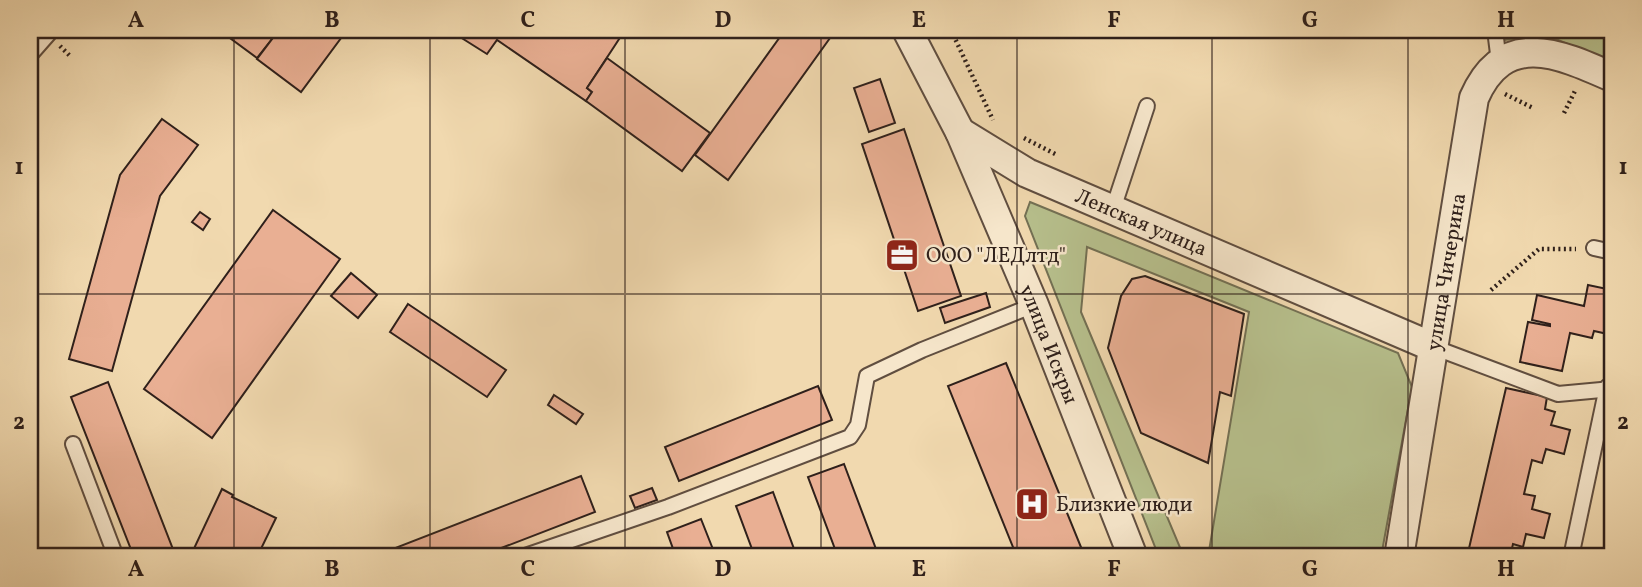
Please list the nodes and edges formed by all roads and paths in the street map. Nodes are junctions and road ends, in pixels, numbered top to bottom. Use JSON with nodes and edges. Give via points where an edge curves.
{"nodes":[{"id":1,"x":52,"y":30,"type":"edge"},
{"id":2,"x":951,"y":30,"type":"edge"},
{"id":3,"x":1495,"y":30,"type":"edge"},
{"id":4,"x":914,"y":32,"type":"edge"},
{"id":5,"x":30,"y":55,"type":"edge"},
{"id":6,"x":1499,"y":62,"type":"junction"},
{"id":7,"x":1612,"y":77,"type":"edge"},
{"id":8,"x":1575,"y":91,"type":"dead end"},
{"id":9,"x":1147,"y":106,"type":"dead end"},
{"id":10,"x":1564,"y":113,"type":"dead end"},
{"id":11,"x":994,"y":123,"type":"dead end"},
{"id":12,"x":960,"y":132,"type":"junction"},
{"id":13,"x":1017,"y":135,"type":"dead end"},
{"id":14,"x":1063,"y":159,"type":"dead end"},
{"id":15,"x":1113,"y":209,"type":"junction"},
{"id":16,"x":1594,"y":248,"type":"joint"},
{"id":17,"x":1612,"y":252,"type":"edge"},
{"id":18,"x":1490,"y":290,"type":"dead end"},
{"id":19,"x":1034,"y":305,"type":"junction"},
{"id":20,"x":1433,"y":348,"type":"junction"},
{"id":21,"x":1610,"y":388,"type":"edge"},
{"id":22,"x":73,"y":444,"type":"dead end"},
{"id":23,"x":116,"y":557,"type":"edge"},
{"id":24,"x":522,"y":557,"type":"edge"},
{"id":25,"x":1133,"y":557,"type":"edge"},
{"id":26,"x":1399,"y":557,"type":"edge"},
{"id":27,"x":1571,"y":557,"type":"edge"}],
"edges":[{"from":1,"to":5,"type":"lane"},
{"from":2,"to":11,"type":"path"},
{"from":3,"to":6,"type":"lane"},
{"from":4,"to":12,"type":"street"},
{"from":6,"to":7,"type":"street","via":[[1542,52]]},
{"from":6,"to":20,"type":"street","name":"улица Чичерина","via":[[1483,78],[1474,98]]},
{"from":8,"to":10,"type":"path"},
{"from":9,"to":15,"type":"lane"},
{"from":12,"to":15,"type":"street","name":"Ленская улица","via":[[1027,173]]},
{"from":12,"to":19,"type":"street","name":"улица Искры"},
{"from":13,"to":14,"type":"path"},
{"from":15,"to":20,"type":"street","name":"Ленская улица"},
{"from":16,"to":17,"type":"lane"},
{"from":16,"to":18,"type":"path","via":[[1539,249]]},
{"from":19,"to":24,"type":"lane","via":[[867,376],[858,425],[850,437],[668,508]]},
{"from":19,"to":25,"type":"street","name":"улица Искры"},
{"from":20,"to":21,"type":"lane","via":[[1558,394]]},
{"from":20,"to":26,"type":"street","name":"улица Чичерина","via":[[1415,418]]},
{"from":21,"to":27,"type":"lane"},
{"from":22,"to":23,"type":"lane"}]}
